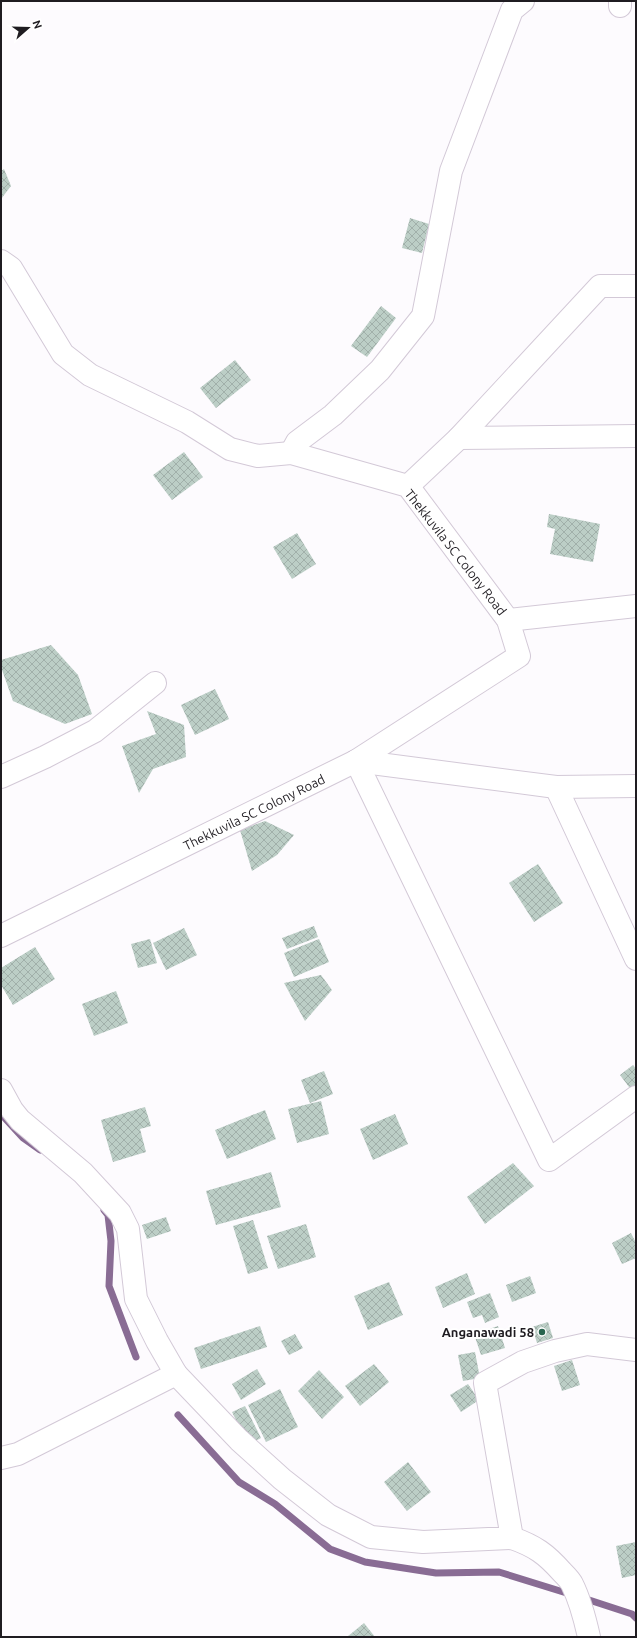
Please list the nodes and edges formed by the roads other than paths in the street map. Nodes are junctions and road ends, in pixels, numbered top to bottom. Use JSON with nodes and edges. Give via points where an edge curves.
{"nodes":[{"id":1,"x":523,"y":1,"type":"edge"},
{"id":2,"x":1,"y":261,"type":"edge"},
{"id":3,"x":636,"y":286,"type":"edge"},
{"id":4,"x":636,"y":436,"type":"edge"},
{"id":5,"x":459,"y":438,"type":"junction"},
{"id":6,"x":291,"y":453,"type":"junction"},
{"id":7,"x":408,"y":486,"type":"junction"},
{"id":8,"x":636,"y":606,"type":"edge"},
{"id":9,"x":508,"y":620,"type":"junction"},
{"id":10,"x":155,"y":682,"type":"dead end"},
{"id":11,"x":356,"y":762,"type":"junction"},
{"id":12,"x":1,"y":777,"type":"edge"},
{"id":13,"x":636,"y":786,"type":"edge"},
{"id":14,"x":556,"y":787,"type":"junction"},
{"id":15,"x":1,"y":936,"type":"edge"},
{"id":16,"x":636,"y":959,"type":"edge"},
{"id":17,"x":1,"y":1090,"type":"edge"},
{"id":18,"x":636,"y":1097,"type":"edge"},
{"id":19,"x":636,"y":1350,"type":"edge"},
{"id":20,"x":176,"y":1374,"type":"junction"},
{"id":21,"x":1,"y":1458,"type":"edge"},
{"id":22,"x":512,"y":1538,"type":"junction"},
{"id":23,"x":589,"y":1637,"type":"edge"}],
"edges":[{"from":1,"to":6,"type":"street","via":[[512,10],[451,171],[423,316],[380,370],[333,415],[297,442]]},
{"from":2,"to":6,"type":"street","name":"Thekkuvila SC Colony Road","via":[[11,268],[63,354],[90,375],[187,422],[230,449],[258,456]]},
{"from":3,"to":5,"type":"street","via":[[600,286]]},
{"from":4,"to":5,"type":"street"},
{"from":5,"to":7,"type":"street"},
{"from":6,"to":7,"type":"street","name":"Thekkuvila SC Colony Road"},
{"from":7,"to":9,"type":"street","name":"Thekkuvila SC Colony Road"},
{"from":8,"to":9,"type":"street"},
{"from":9,"to":11,"type":"street","name":"Thekkuvila SC Colony Road","via":[[519,656]]},
{"from":10,"to":12,"type":"street","via":[[95,731]]},
{"from":11,"to":14,"type":"street"},
{"from":11,"to":15,"type":"street","name":"Thekkuvila SC Colony Road"},
{"from":11,"to":18,"type":"street","via":[[549,1160]]},
{"from":13,"to":14,"type":"street"},
{"from":14,"to":16,"type":"street"},
{"from":17,"to":20,"type":"street","via":[[20,1120],[83,1173],[120,1213],[128,1229],[136,1299]]},
{"from":19,"to":22,"type":"street","via":[[587,1344],[523,1362],[485,1383]]},
{"from":20,"to":21,"type":"street","via":[[18,1454]]},
{"from":20,"to":22,"type":"street","via":[[239,1440],[282,1479],[328,1515],[370,1537],[423,1542]]},
{"from":22,"to":23,"type":"street","via":[[539,1549],[572,1583]]}]}
